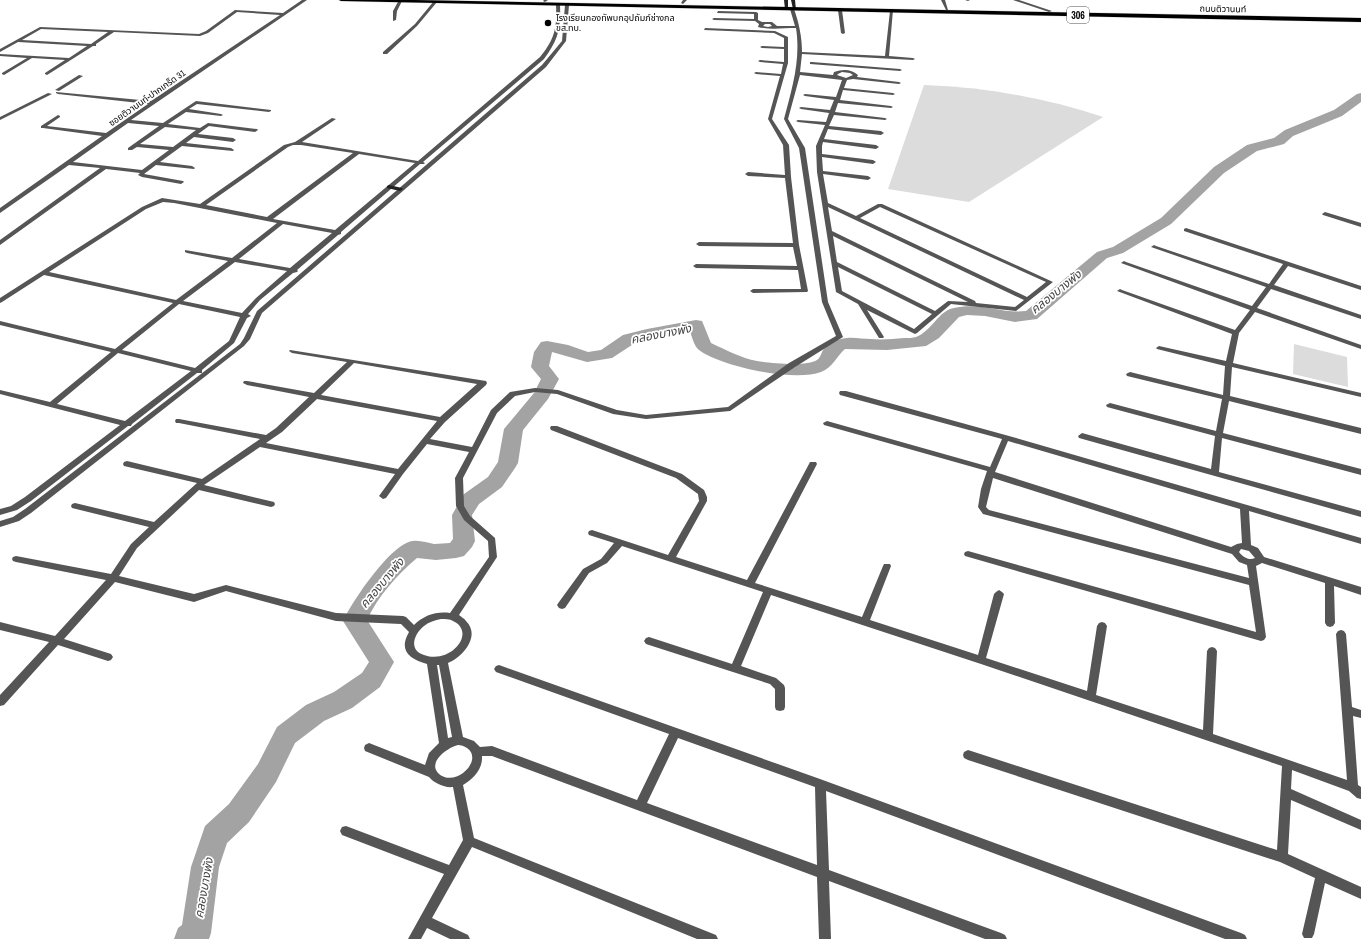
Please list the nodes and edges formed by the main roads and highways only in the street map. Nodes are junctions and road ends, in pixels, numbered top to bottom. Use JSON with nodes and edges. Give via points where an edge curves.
{"nodes":[{"id":1,"x":341,"y":0,"type":"edge"},
{"id":2,"x":517,"y":0,"type":"edge"},
{"id":3,"x":546,"y":0,"type":"edge"},
{"id":4,"x":684,"y":2,"type":"edge"},
{"id":5,"x":557,"y":3,"type":"edge"},
{"id":6,"x":790,"y":6,"type":"edge"},
{"id":7,"x":1134,"y":14,"type":"junction"},
{"id":8,"x":1361,"y":19,"type":"edge"}],
"edges":[{"from":1,"to":5,"type":"main road","name":"ถนนติวานนท์","number":"306"},
{"from":2,"to":3,"type":"main road","name":"ถนนติวานนท์","number":"306"},
{"from":3,"to":5,"type":"main road","name":"ถนนติวานนท์","number":"306"},
{"from":4,"to":5,"type":"main road","name":"ถนนติวานนท์","number":"306"},
{"from":4,"to":6,"type":"main road","name":"ถนนติวานนท์","number":"306"},
{"from":5,"to":6,"type":"main road","name":"ถนนติวานนท์","number":"306"},
{"from":6,"to":7,"type":"main road","name":"ถนนติวานนท์","number":"306"},
{"from":6,"to":7,"type":"main road","name":"ถนนติวานนท์","number":"306","via":[[892,12]]},
{"from":7,"to":8,"type":"main road","name":"ถนนติวานนท์","number":"306"}]}
